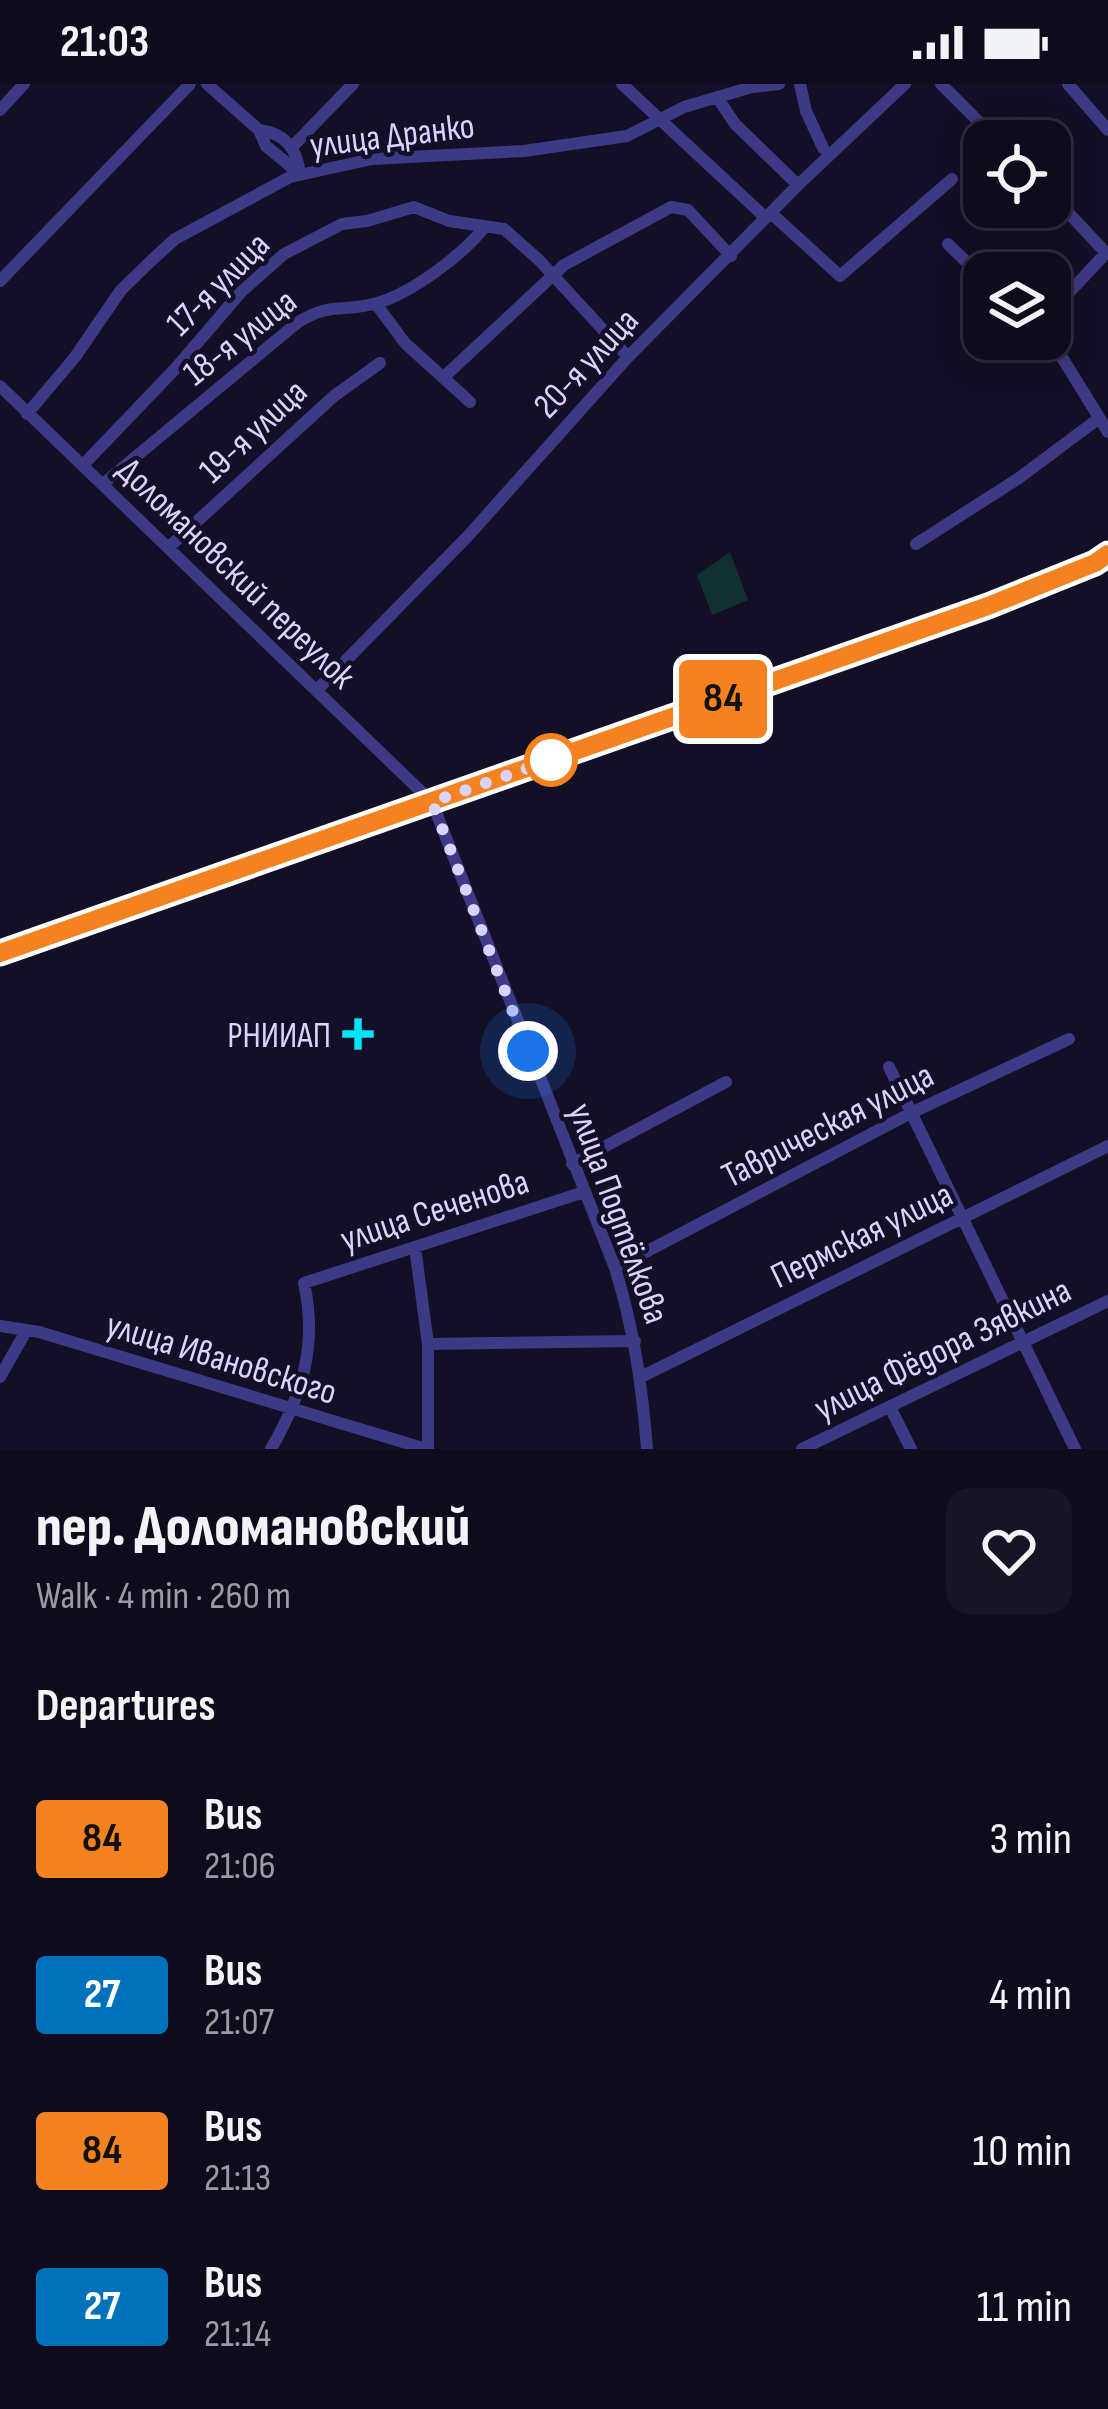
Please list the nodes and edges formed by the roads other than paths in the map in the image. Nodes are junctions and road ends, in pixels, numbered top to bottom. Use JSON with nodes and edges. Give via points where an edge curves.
{"nodes":[{"id":1,"x":25,"y":84,"type":"edge"},
{"id":2,"x":190,"y":84,"type":"edge"},
{"id":3,"x":207,"y":84,"type":"edge"},
{"id":4,"x":353,"y":84,"type":"edge"},
{"id":5,"x":622,"y":84,"type":"edge"},
{"id":6,"x":699,"y":84,"type":"edge"},
{"id":7,"x":779,"y":84,"type":"edge"},
{"id":8,"x":800,"y":84,"type":"edge"},
{"id":9,"x":905,"y":84,"type":"edge"},
{"id":10,"x":941,"y":84,"type":"edge"},
{"id":11,"x":1068,"y":84,"type":"edge"},
{"id":12,"x":712,"y":98,"type":"junction"},
{"id":13,"x":0,"y":110,"type":"edge"},
{"id":14,"x":664,"y":120,"type":"junction"},
{"id":15,"x":977,"y":120,"type":"edge"},
{"id":16,"x":259,"y":130,"type":"junction"},
{"id":17,"x":1108,"y":130,"type":"edge"},
{"id":18,"x":292,"y":146,"type":"junction"},
{"id":19,"x":823,"y":148,"type":"dead end"},
{"id":20,"x":300,"y":174,"type":"junction"},
{"id":21,"x":952,"y":179,"type":"dead end"},
{"id":22,"x":798,"y":185,"type":"junction"},
{"id":23,"x":769,"y":216,"type":"junction"},
{"id":24,"x":1071,"y":216,"type":"edge"},
{"id":25,"x":484,"y":228,"type":"junction"},
{"id":26,"x":948,"y":244,"type":"dead end"},
{"id":27,"x":1106,"y":253,"type":"edge"},
{"id":28,"x":731,"y":256,"type":"junction"},
{"id":29,"x":963,"y":259,"type":"edge"},
{"id":30,"x":551,"y":276,"type":"junction"},
{"id":31,"x":0,"y":281,"type":"edge"},
{"id":32,"x":1071,"y":290,"type":"edge"},
{"id":33,"x":376,"y":304,"type":"junction"},
{"id":34,"x":628,"y":357,"type":"junction"},
{"id":35,"x":1064,"y":360,"type":"edge"},
{"id":36,"x":380,"y":363,"type":"dead end"},
{"id":37,"x":446,"y":376,"type":"junction"},
{"id":38,"x":0,"y":386,"type":"edge"},
{"id":39,"x":470,"y":402,"type":"dead end"},
{"id":40,"x":28,"y":414,"type":"junction"},
{"id":41,"x":1098,"y":419,"type":"junction"},
{"id":42,"x":1108,"y":432,"type":"edge"},
{"id":43,"x":82,"y":465,"type":"junction"},
{"id":44,"x":104,"y":483,"type":"junction"},
{"id":45,"x":916,"y":544,"type":"dead end"},
{"id":46,"x":169,"y":547,"type":"junction"},
{"id":47,"x":1108,"y":554,"type":"edge"},
{"id":48,"x":317,"y":690,"type":"junction"},
{"id":49,"x":432,"y":802,"type":"junction"},
{"id":50,"x":0,"y":953,"type":"edge"},
{"id":51,"x":1069,"y":1039,"type":"dead end"},
{"id":52,"x":889,"y":1067,"type":"dead end"},
{"id":53,"x":727,"y":1082,"type":"dead end"},
{"id":54,"x":911,"y":1113,"type":"junction"},
{"id":55,"x":1108,"y":1146,"type":"edge"},
{"id":56,"x":572,"y":1164,"type":"junction"},
{"id":57,"x":584,"y":1192,"type":"junction"},
{"id":58,"x":963,"y":1217,"type":"junction"},
{"id":59,"x":415,"y":1247,"type":"junction"},
{"id":60,"x":615,"y":1268,"type":"junction"},
{"id":61,"x":1108,"y":1301,"type":"edge"},
{"id":62,"x":0,"y":1326,"type":"edge"},
{"id":63,"x":26,"y":1331,"type":"junction"},
{"id":64,"x":635,"y":1341,"type":"junction"},
{"id":65,"x":1024,"y":1342,"type":"junction"},
{"id":66,"x":428,"y":1344,"type":"junction"},
{"id":67,"x":641,"y":1376,"type":"junction"},
{"id":68,"x":0,"y":1377,"type":"edge"},
{"id":69,"x":890,"y":1407,"type":"junction"},
{"id":70,"x":293,"y":1411,"type":"junction"},
{"id":71,"x":271,"y":1449,"type":"edge"},
{"id":72,"x":427,"y":1449,"type":"edge"},
{"id":73,"x":647,"y":1449,"type":"edge"},
{"id":74,"x":802,"y":1449,"type":"edge"},
{"id":75,"x":911,"y":1449,"type":"edge"},
{"id":76,"x":1076,"y":1449,"type":"edge"}],
"edges":[{"from":1,"to":13,"type":"street"},
{"from":2,"to":31,"type":"street"},
{"from":3,"to":16,"type":"street"},
{"from":4,"to":18,"type":"street"},
{"from":5,"to":14,"type":"street"},
{"from":6,"to":12,"type":"street"},
{"from":7,"to":12,"type":"street","name":"улица Дранко"},
{"from":8,"to":19,"type":"street"},
{"from":9,"to":22,"type":"street","name":"20-я улица"},
{"from":10,"to":15,"type":"street"},
{"from":11,"to":17,"type":"street"},
{"from":12,"to":14,"type":"street","name":"улица Дранко"},
{"from":12,"to":22,"type":"street"},
{"from":14,"to":20,"type":"street","name":"улица Дранко","via":[[577,144],[372,159]]},
{"from":14,"to":23,"type":"street"},
{"from":16,"to":18,"type":"street"},
{"from":16,"to":20,"type":"street"},
{"from":18,"to":20,"type":"street"},
{"from":20,"to":40,"type":"street","name":"улица Дранко","via":[[175,239],[122,290]]},
{"from":21,"to":23,"type":"street","via":[[840,276]]},
{"from":22,"to":23,"type":"street","name":"20-я улица"},
{"from":23,"to":28,"type":"street","name":"20-я улица"},
{"from":24,"to":27,"type":"street"},
{"from":25,"to":30,"type":"street","name":"17-я улица","via":[[504,229]]},
{"from":25,"to":33,"type":"street","name":"18-я улица","via":[[466,250]]},
{"from":25,"to":43,"type":"street","name":"17-я улица","via":[[414,207],[297,245],[241,292]]},
{"from":26,"to":29,"type":"street"},
{"from":27,"to":32,"type":"street"},
{"from":28,"to":30,"type":"street","via":[[688,210],[671,206]]},
{"from":28,"to":34,"type":"street","name":"20-я улица"},
{"from":30,"to":34,"type":"street","name":"17-я улица"},
{"from":30,"to":37,"type":"street"},
{"from":33,"to":37,"type":"street","via":[[405,343]]},
{"from":33,"to":44,"type":"street","name":"18-я улица","via":[[320,309],[297,323]]},
{"from":34,"to":48,"type":"street","name":"20-я улица"},
{"from":35,"to":41,"type":"street"},
{"from":36,"to":46,"type":"street","name":"19-я улица"},
{"from":37,"to":39,"type":"street"},
{"from":38,"to":40,"type":"street","name":"Доломановский переулок"},
{"from":40,"to":43,"type":"street","name":"Доломановский переулок"},
{"from":41,"to":42,"type":"street"},
{"from":41,"to":45,"type":"street"},
{"from":43,"to":44,"type":"street","name":"Доломановский переулок"},
{"from":44,"to":46,"type":"street","name":"Доломановский переулок"},
{"from":46,"to":48,"type":"street","name":"Доломановский переулок"},
{"from":47,"to":49,"type":"main road","via":[[988,606]]},
{"from":48,"to":49,"type":"street","name":"Доломановский переулок"},
{"from":49,"to":50,"type":"main road"},
{"from":49,"to":56,"type":"street","name":"улица Подтёлкова"},
{"from":51,"to":54,"type":"street","name":"Таврическая улица"},
{"from":52,"to":54,"type":"street"},
{"from":53,"to":56,"type":"street"},
{"from":54,"to":58,"type":"street"},
{"from":54,"to":60,"type":"street","name":"Таврическая улица"},
{"from":55,"to":58,"type":"street","name":"Пермская улица"},
{"from":56,"to":57,"type":"street","name":"улица Подтёлкова"},
{"from":57,"to":59,"type":"street","name":"улица Сеченова"},
{"from":57,"to":60,"type":"street","name":"улица Подтёлкова"},
{"from":58,"to":65,"type":"street"},
{"from":58,"to":67,"type":"street","name":"Пермская улица"},
{"from":59,"to":66,"type":"street"},
{"from":59,"to":70,"type":"street","name":"улица Сеченова","via":[[304,1283],[310,1343]]},
{"from":60,"to":64,"type":"street","name":"улица Подтёлкова"},
{"from":61,"to":65,"type":"street","name":"улица Фёдора Зявкина"},
{"from":62,"to":63,"type":"street","name":"улица Ивановского"},
{"from":63,"to":68,"type":"street"},
{"from":63,"to":70,"type":"street","name":"улица Ивановского"},
{"from":64,"to":66,"type":"street"},
{"from":64,"to":67,"type":"street","name":"улица Подтёлкова"},
{"from":65,"to":69,"type":"street","name":"улица Фёдора Зявкина"},
{"from":65,"to":76,"type":"street"},
{"from":66,"to":72,"type":"street"},
{"from":67,"to":73,"type":"street","name":"улица Подтёлкова"},
{"from":69,"to":74,"type":"street","name":"улица Фёдора Зявкина"},
{"from":69,"to":75,"type":"street"},
{"from":70,"to":71,"type":"street"},
{"from":70,"to":72,"type":"street","name":"улица Ивановского"}]}
